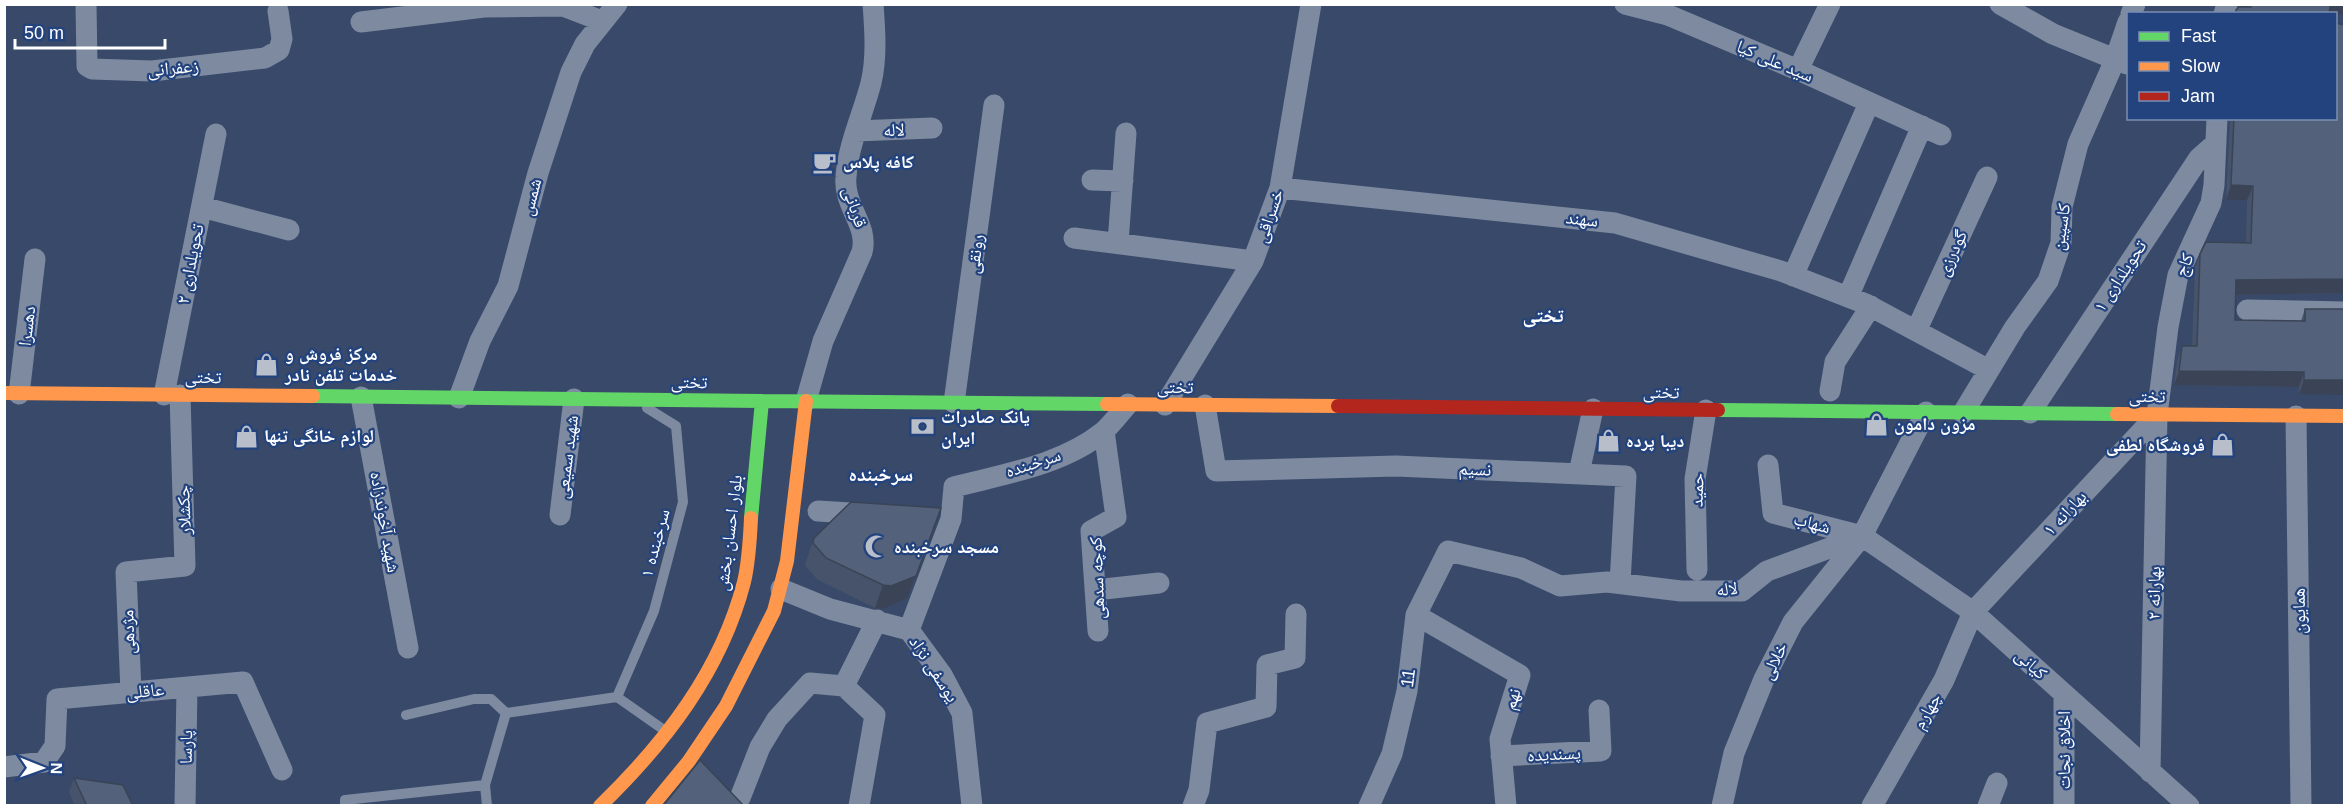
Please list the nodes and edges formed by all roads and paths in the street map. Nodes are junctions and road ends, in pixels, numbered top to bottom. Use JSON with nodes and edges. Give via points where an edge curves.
{"nodes":[{"id":1,"x":86,"y":4,"type":"edge"},
{"id":2,"x":617,"y":4,"type":"edge"},
{"id":3,"x":873,"y":4,"type":"edge"},
{"id":4,"x":1311,"y":4,"type":"edge"},
{"id":5,"x":1625,"y":4,"type":"edge"},
{"id":6,"x":1830,"y":4,"type":"edge"},
{"id":7,"x":2000,"y":4,"type":"edge"},
{"id":8,"x":496,"y":6,"type":"edge"},
{"id":9,"x":1669,"y":10,"type":"edge"},
{"id":10,"x":278,"y":11,"type":"dead end"},
{"id":11,"x":602,"y":21,"type":"junction"},
{"id":12,"x":361,"y":22,"type":"dead end"},
{"id":13,"x":2127,"y":29,"type":"edge"},
{"id":14,"x":2122,"y":62,"type":"edge"},
{"id":15,"x":1798,"y":70,"type":"junction"},
{"id":16,"x":1869,"y":103,"type":"junction"},
{"id":17,"x":994,"y":105,"type":"dead end"},
{"id":18,"x":2217,"y":120,"type":"edge"},
{"id":19,"x":932,"y":128,"type":"dead end"},
{"id":20,"x":856,"y":130,"type":"junction"},
{"id":21,"x":1126,"y":133,"type":"dead end"},
{"id":22,"x":216,"y":134,"type":"dead end"},
{"id":23,"x":2216,"y":142,"type":"junction"},
{"id":24,"x":1987,"y":177,"type":"dead end"},
{"id":25,"x":1092,"y":180,"type":"dead end"},
{"id":26,"x":1123,"y":181,"type":"junction"},
{"id":27,"x":1280,"y":188,"type":"junction"},
{"id":28,"x":202,"y":207,"type":"junction"},
{"id":29,"x":289,"y":230,"type":"dead end"},
{"id":30,"x":1074,"y":238,"type":"dead end"},
{"id":31,"x":1118,"y":243,"type":"junction"},
{"id":32,"x":35,"y":259,"type":"dead end"},
{"id":33,"x":1253,"y":261,"type":"junction"},
{"id":34,"x":1792,"y":276,"type":"junction"},
{"id":35,"x":1848,"y":297,"type":"junction"},
{"id":36,"x":1871,"y":306,"type":"junction"},
{"id":37,"x":2247,"y":310,"type":"dead end"},
{"id":38,"x":2344,"y":312,"type":"edge"},
{"id":39,"x":1917,"y":329,"type":"junction"},
{"id":40,"x":1989,"y":370,"type":"junction"},
{"id":41,"x":1830,"y":391,"type":"dead end"},
{"id":42,"x":12,"y":394,"type":"edge"},
{"id":43,"x":172,"y":395,"type":"junction"},
{"id":44,"x":361,"y":397,"type":"junction"},
{"id":45,"x":459,"y":398,"type":"junction"},
{"id":46,"x":574,"y":399,"type":"junction"},
{"id":47,"x":634,"y":399,"type":"junction"},
{"id":48,"x":762,"y":401,"type":"junction"},
{"id":49,"x":806,"y":401,"type":"junction"},
{"id":50,"x":954,"y":403,"type":"junction"},
{"id":51,"x":1128,"y":404,"type":"junction"},
{"id":52,"x":1165,"y":405,"type":"junction"},
{"id":53,"x":1205,"y":405,"type":"junction"},
{"id":54,"x":1593,"y":409,"type":"junction"},
{"id":55,"x":1706,"y":410,"type":"junction"},
{"id":56,"x":1926,"y":412,"type":"junction"},
{"id":57,"x":1963,"y":412,"type":"junction"},
{"id":58,"x":2030,"y":413,"type":"junction"},
{"id":59,"x":2157,"y":415,"type":"junction"},
{"id":60,"x":2296,"y":416,"type":"junction"},
{"id":61,"x":2344,"y":416,"type":"edge"},
{"id":62,"x":1104,"y":431,"type":"junction"},
{"id":63,"x":1768,"y":465,"type":"dead end"},
{"id":64,"x":1579,"y":473,"type":"junction"},
{"id":65,"x":798,"y":476,"type":"junction"},
{"id":66,"x":755,"y":477,"type":"junction"},
{"id":67,"x":818,"y":512,"type":"dead end"},
{"id":68,"x":560,"y":515,"type":"dead end"},
{"id":69,"x":885,"y":515,"type":"edge"},
{"id":70,"x":929,"y":518,"type":"edge"},
{"id":71,"x":951,"y":519,"type":"junction"},
{"id":72,"x":1862,"y":536,"type":"junction"},
{"id":73,"x":1448,"y":551,"type":"joint"},
{"id":74,"x":1697,"y":570,"type":"dead end"},
{"id":75,"x":126,"y":572,"type":"joint"},
{"id":76,"x":1159,"y":583,"type":"dead end"},
{"id":77,"x":1620,"y":583,"type":"junction"},
{"id":78,"x":781,"y":589,"type":"junction"},
{"id":79,"x":1095,"y":590,"type":"junction"},
{"id":80,"x":1973,"y":612,"type":"junction"},
{"id":81,"x":1296,"y":614,"type":"dead end"},
{"id":82,"x":1416,"y":615,"type":"junction"},
{"id":83,"x":877,"y":620,"type":"junction"},
{"id":84,"x":909,"y":630,"type":"junction"},
{"id":85,"x":1098,"y":631,"type":"dead end"},
{"id":86,"x":408,"y":648,"type":"dead end"},
{"id":87,"x":844,"y":686,"type":"junction"},
{"id":88,"x":188,"y":688,"type":"junction"},
{"id":89,"x":131,"y":692,"type":"junction"},
{"id":90,"x":2064,"y":694,"type":"junction"},
{"id":91,"x":617,"y":697,"type":"junction"},
{"id":92,"x":1599,"y":710,"type":"dead end"},
{"id":93,"x":506,"y":713,"type":"junction"},
{"id":94,"x":406,"y":715,"type":"dead end"},
{"id":95,"x":667,"y":732,"type":"junction"},
{"id":96,"x":1501,"y":756,"type":"junction"},
{"id":97,"x":4,"y":767,"type":"edge"},
{"id":98,"x":683,"y":769,"type":"junction"},
{"id":99,"x":282,"y":770,"type":"dead end"},
{"id":100,"x":2150,"y":772,"type":"junction"},
{"id":101,"x":702,"y":779,"type":"edge"},
{"id":102,"x":1997,"y":783,"type":"dead end"},
{"id":103,"x":485,"y":785,"type":"junction"},
{"id":104,"x":721,"y":788,"type":"edge"},
{"id":105,"x":741,"y":802,"type":"edge"},
{"id":106,"x":1872,"y":805,"type":"edge"},
{"id":107,"x":185,"y":806,"type":"edge"},
{"id":108,"x":345,"y":806,"type":"edge"},
{"id":109,"x":487,"y":806,"type":"edge"},
{"id":110,"x":600,"y":806,"type":"edge"},
{"id":111,"x":652,"y":806,"type":"edge"},
{"id":112,"x":860,"y":806,"type":"edge"},
{"id":113,"x":972,"y":806,"type":"edge"},
{"id":114,"x":1193,"y":806,"type":"edge"},
{"id":115,"x":1369,"y":806,"type":"edge"},
{"id":116,"x":1506,"y":806,"type":"edge"},
{"id":117,"x":1722,"y":806,"type":"edge"},
{"id":118,"x":1988,"y":806,"type":"edge"},
{"id":119,"x":2064,"y":806,"type":"edge"},
{"id":120,"x":2189,"y":806,"type":"edge"},
{"id":121,"x":2301,"y":806,"type":"edge"}],
"edges":[{"from":1,"to":10,"type":"street","name":"زعفرانی","via":[[87,66],[92,69],[152,71],[265,58],[279,50],[282,39]]},
{"from":2,"to":11,"type":"street","name":"شمس"},
{"from":3,"to":20,"type":"street","name":"قربانی","via":[[873,70]]},
{"from":4,"to":27,"type":"street","name":"خسراقی"},
{"from":5,"to":9,"type":"street","name":"سید علی کیا"},
{"from":6,"to":15,"type":"street"},
{"from":7,"to":14,"type":"street","via":[[2053,34]]},
{"from":8,"to":11,"type":"street","via":[[563,6]]},
{"from":8,"to":12,"type":"street"},
{"from":9,"to":15,"type":"street","name":"سید علی کیا"},
{"from":11,"to":45,"type":"street","name":"شمس","via":[[571,72],[538,172],[508,286],[480,342]]},
{"from":13,"to":14,"type":"street","name":"کاسپین"},
{"from":14,"to":40,"type":"street","name":"کاسپین","via":[[2078,144],[2062,207],[2061,243],[2048,281]]},
{"from":15,"to":16,"type":"street","name":"سید علی کیا"},
{"from":16,"to":34,"type":"street"},
{"from":16,"to":35,"type":"street","name":"سید علی کیا","via":[[1931,131]]},
{"from":17,"to":50,"type":"street","name":"رونقی"},
{"from":18,"to":23,"type":"street","name":"کاج"},
{"from":19,"to":20,"type":"street","name":"لاله"},
{"from":20,"to":49,"type":"street","name":"قربانی","via":[[846,177],[853,214],[865,242],[823,340]]},
{"from":21,"to":26,"type":"street"},
{"from":22,"to":28,"type":"street","name":"تحویلداری ۲"},
{"from":23,"to":58,"type":"street","name":"تحویلداری ۱","via":[[2199,158]]},
{"from":23,"to":59,"type":"street","name":"کاج","via":[[2211,202],[2178,275]]},
{"from":24,"to":39,"type":"street","name":"گودرزی"},
{"from":25,"to":26,"type":"street"},
{"from":26,"to":31,"type":"street"},
{"from":27,"to":33,"type":"street","name":"خسراقی"},
{"from":27,"to":34,"type":"street","name":"سهند","via":[[1615,223]]},
{"from":28,"to":29,"type":"street"},
{"from":28,"to":43,"type":"street","name":"تحویلداری ۲"},
{"from":30,"to":31,"type":"street"},
{"from":31,"to":33,"type":"street"},
{"from":32,"to":42,"type":"street","name":"دهسرا"},
{"from":33,"to":52,"type":"street","name":"خسراقی"},
{"from":34,"to":35,"type":"street","name":"سهند"},
{"from":35,"to":36,"type":"street","name":"سهند"},
{"from":36,"to":39,"type":"street","name":"سهند"},
{"from":36,"to":41,"type":"street","via":[[1836,362]]},
{"from":37,"to":38,"type":"street"},
{"from":39,"to":40,"type":"street","name":"سهند"},
{"from":40,"to":57,"type":"street","name":"کاسپین"},
{"from":42,"to":43,"type":"main road","name":"تختی"},
{"from":43,"to":44,"type":"main road","name":"تختی"},
{"from":43,"to":75,"type":"street","name":"چکشلار","via":[[185,566]]},
{"from":44,"to":45,"type":"main road","name":"تختی"},
{"from":44,"to":86,"type":"street","name":"شهید آخوندزاده"},
{"from":45,"to":46,"type":"main road","name":"تختی"},
{"from":46,"to":47,"type":"main road","name":"تختی"},
{"from":46,"to":68,"type":"street","name":"شهید سمیعی"},
{"from":47,"to":48,"type":"main road","name":"تختی"},
{"from":47,"to":91,"type":"lane","name":"سرخبنده ۱","via":[[676,426],[683,502],[654,611]]},
{"from":48,"to":49,"type":"main road","name":"تختی"},
{"from":48,"to":66,"type":"main road","name":"بلوار احسان بخش"},
{"from":49,"to":50,"type":"main road","name":"تختی"},
{"from":49,"to":65,"type":"main road"},
{"from":50,"to":51,"type":"main road","name":"تختی"},
{"from":51,"to":52,"type":"main road","name":"تختی"},
{"from":51,"to":62,"type":"street","name":"سرخبنده"},
{"from":52,"to":53,"type":"main road","name":"تختی"},
{"from":53,"to":54,"type":"main road","name":"تختی"},
{"from":53,"to":64,"type":"street","name":"نسیم","via":[[1216,471],[1396,466]]},
{"from":54,"to":55,"type":"main road","name":"تختی"},
{"from":54,"to":64,"type":"street"},
{"from":55,"to":56,"type":"main road","name":"تختی"},
{"from":55,"to":74,"type":"street","name":"حمید","via":[[1695,479]]},
{"from":56,"to":57,"type":"main road","name":"تختی"},
{"from":56,"to":72,"type":"street"},
{"from":57,"to":58,"type":"main road","name":"تختی"},
{"from":58,"to":59,"type":"main road","name":"تختی"},
{"from":59,"to":60,"type":"main road","name":"تختی"},
{"from":59,"to":80,"type":"street","name":"بهارانه ۱"},
{"from":59,"to":100,"type":"street","name":"بهارانه ۲"},
{"from":60,"to":61,"type":"main road","name":"تختی"},
{"from":60,"to":121,"type":"street","name":"همایون"},
{"from":62,"to":71,"type":"street","name":"سرخبنده","via":[[1083,446],[1040,464],[954,487]]},
{"from":62,"to":79,"type":"street","name":"کوچه سدهی","via":[[1116,517],[1091,531]]},
{"from":63,"to":72,"type":"street","name":"شهاب","via":[[1773,513]]},
{"from":64,"to":77,"type":"street","name":"نسیم","via":[[1626,476]]},
{"from":65,"to":66,"type":"main road","via":[[791,463],[776,460],[762,464]]},
{"from":65,"to":78,"type":"main road"},
{"from":66,"to":95,"type":"main road","name":"بلوار احسان بخش","via":[[744,581],[736,611],[702,685]]},
{"from":67,"to":69,"type":"street"},
{"from":70,"to":71,"type":"street"},
{"from":71,"to":84,"type":"street","name":"سرخبنده"},
{"from":72,"to":77,"type":"street","name":"لاله","via":[[1767,571],[1742,591],[1681,591]]},
{"from":72,"to":80,"type":"street","name":"کیانی"},
{"from":72,"to":117,"type":"street","name":"خلالی","via":[[1793,622],[1764,679],[1734,753]]},
{"from":73,"to":77,"type":"street","name":"لاله","via":[[1521,568],[1560,586]]},
{"from":73,"to":82,"type":"street","name":"11"},
{"from":75,"to":89,"type":"street","name":"مژدهی"},
{"from":76,"to":79,"type":"street"},
{"from":78,"to":83,"type":"street","name":"یوسفی نژاد","via":[[830,609]]},
{"from":78,"to":98,"type":"main road","via":[[726,706]]},
{"from":79,"to":85,"type":"street","name":"کوچه سدهی"},
{"from":80,"to":90,"type":"street","name":"کیانی"},
{"from":80,"to":106,"type":"street","name":"چهارم","via":[[1944,680]]},
{"from":81,"to":114,"type":"street","via":[[1295,658],[1267,665],[1266,707],[1208,723],[1199,790]]},
{"from":82,"to":96,"type":"street","name":"نهم","via":[[1520,675],[1500,739]]},
{"from":82,"to":115,"type":"street","name":"11","via":[[1407,691],[1392,754]]},
{"from":83,"to":84,"type":"street","name":"یوسفی نژاد"},
{"from":83,"to":87,"type":"street"},
{"from":84,"to":113,"type":"street","name":"یوسفی نژاد","via":[[942,675],[962,713]]},
{"from":87,"to":105,"type":"street","via":[[810,683],[777,719],[760,747]]},
{"from":87,"to":112,"type":"street","via":[[875,715]]},
{"from":88,"to":89,"type":"street","name":"عاقلی"},
{"from":88,"to":99,"type":"street","name":"عاقلی","via":[[243,682]]},
{"from":88,"to":107,"type":"street","name":"پارسا"},
{"from":89,"to":97,"type":"street","name":"عاقلی","via":[[57,699],[55,746],[44,762]]},
{"from":90,"to":100,"type":"street","name":"کیانی"},
{"from":90,"to":119,"type":"street","name":"اخلاق نجات"},
{"from":91,"to":93,"type":"lane"},
{"from":91,"to":95,"type":"lane"},
{"from":92,"to":96,"type":"street","name":"پسندیده","via":[[1601,752]]},
{"from":93,"to":94,"type":"lane","via":[[491,699],[474,699]]},
{"from":93,"to":103,"type":"lane"},
{"from":95,"to":110,"type":"main road","name":"بلوار احسان بخش"},
{"from":96,"to":116,"type":"street","name":"نهم"},
{"from":98,"to":101,"type":"street"},
{"from":98,"to":111,"type":"main road"},
{"from":100,"to":120,"type":"street","name":"کیانی"},
{"from":102,"to":118,"type":"street"},
{"from":103,"to":108,"type":"lane","via":[[345,800]]},
{"from":103,"to":109,"type":"lane"},
{"from":104,"to":105,"type":"street"}]}
